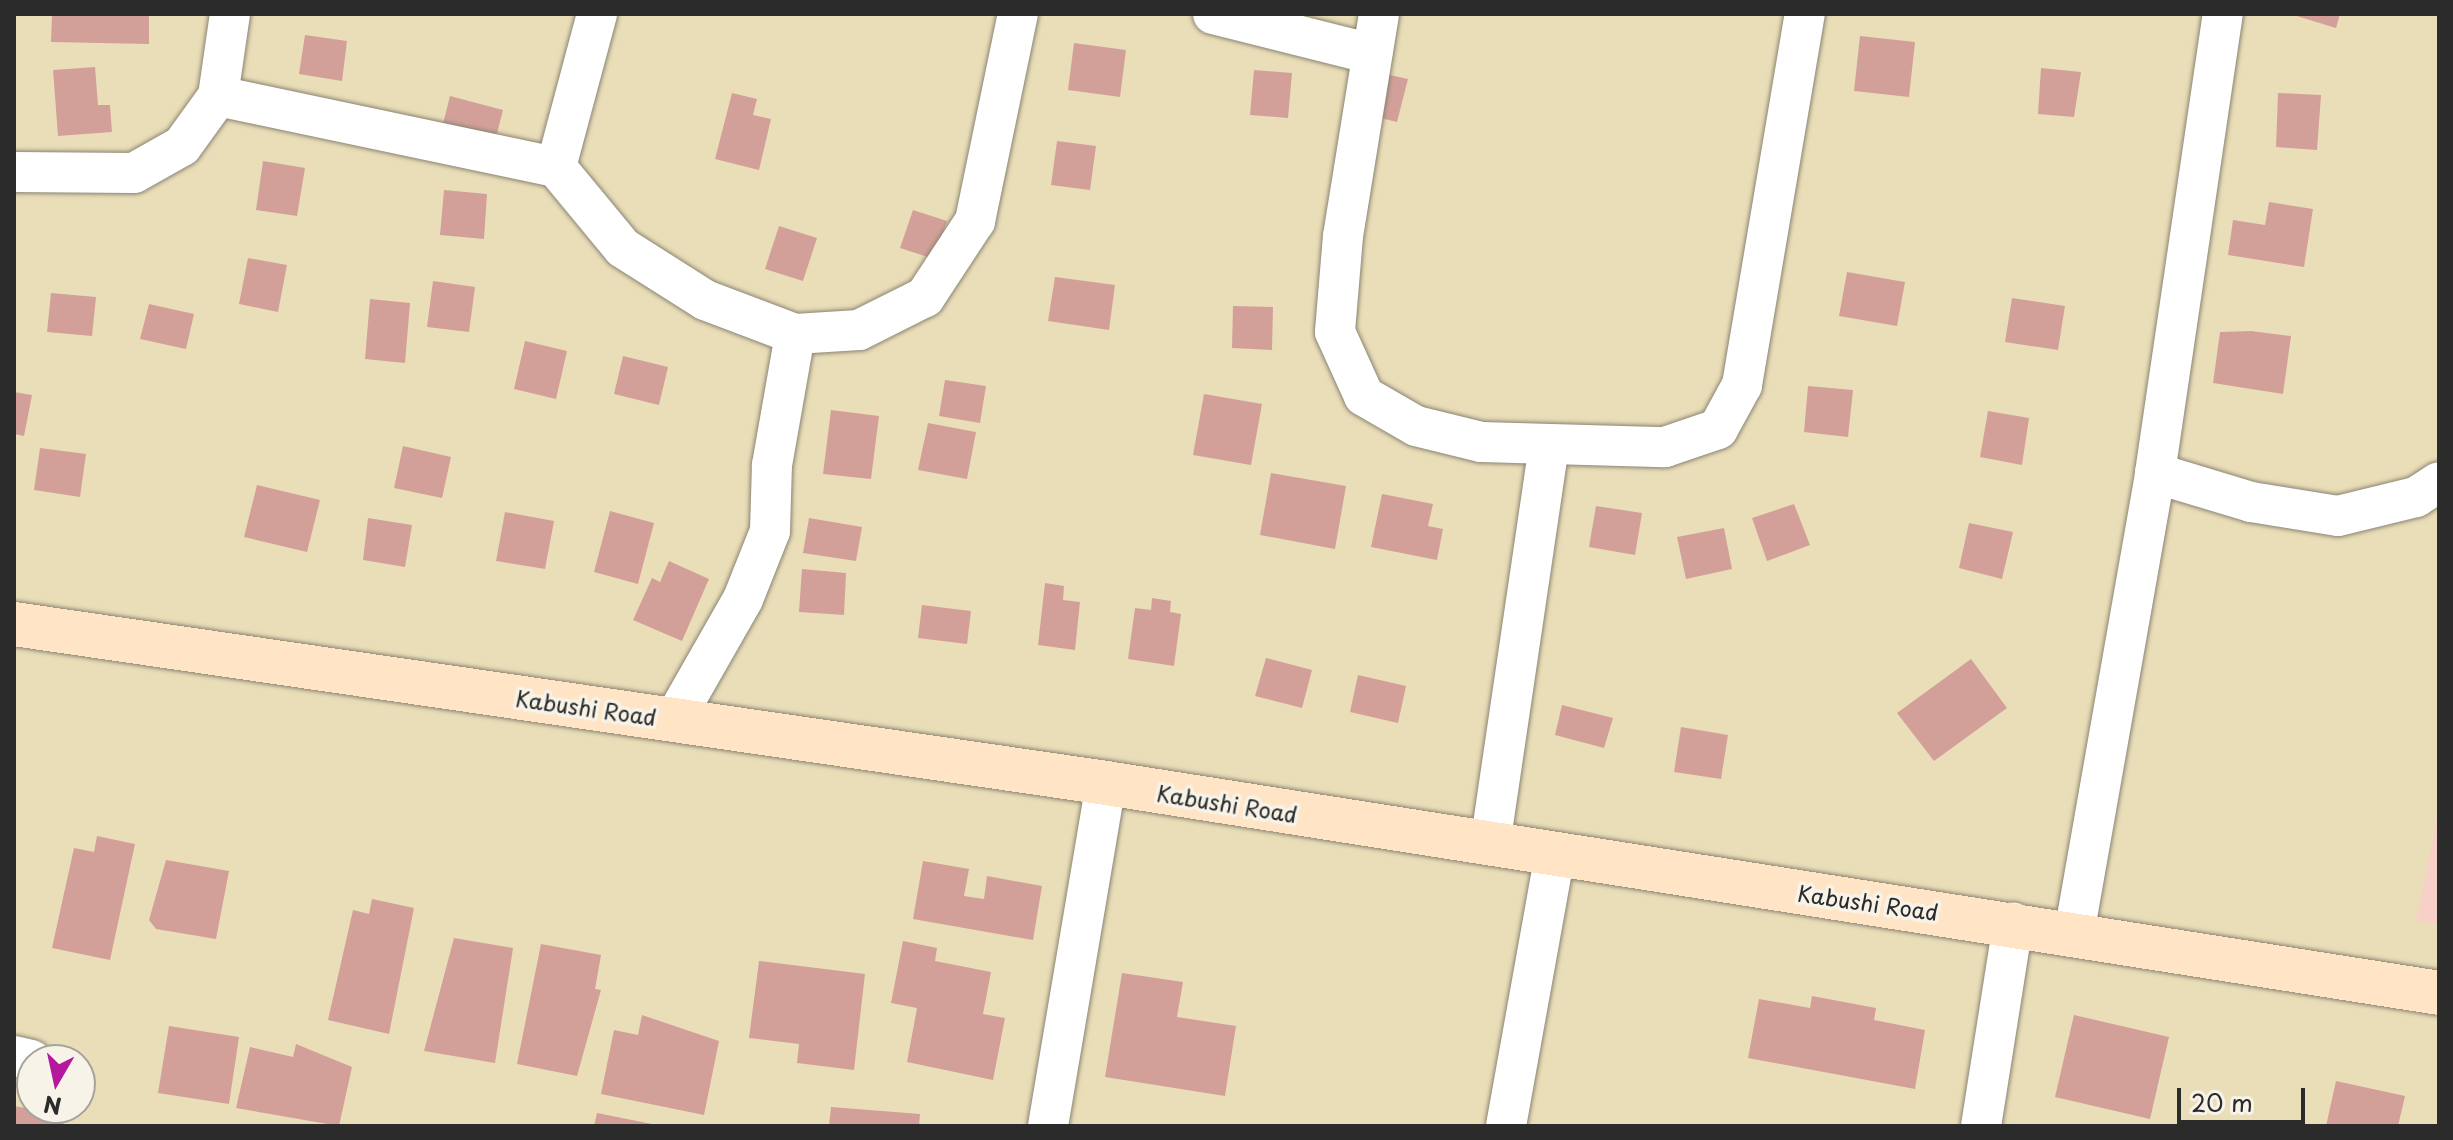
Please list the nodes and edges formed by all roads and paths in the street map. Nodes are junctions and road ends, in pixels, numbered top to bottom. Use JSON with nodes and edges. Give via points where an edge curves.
{"nodes":[{"id":1,"x":230,"y":14,"type":"edge"},
{"id":2,"x":597,"y":14,"type":"edge"},
{"id":3,"x":1018,"y":14,"type":"edge"},
{"id":4,"x":1213,"y":14,"type":"edge"},
{"id":5,"x":1379,"y":14,"type":"edge"},
{"id":6,"x":1805,"y":14,"type":"edge"},
{"id":7,"x":2223,"y":14,"type":"edge"},
{"id":8,"x":1372,"y":54,"type":"junction"},
{"id":9,"x":218,"y":96,"type":"junction"},
{"id":10,"x":556,"y":167,"type":"junction"},
{"id":11,"x":14,"y":172,"type":"edge"},
{"id":12,"x":795,"y":334,"type":"junction"},
{"id":13,"x":1549,"y":445,"type":"junction"},
{"id":14,"x":2155,"y":473,"type":"junction"},
{"id":15,"x":2439,"y":482,"type":"edge"},
{"id":16,"x":14,"y":624,"type":"edge"},
{"id":17,"x":674,"y":720,"type":"junction"},
{"id":18,"x":1106,"y":783,"type":"junction"},
{"id":19,"x":1490,"y":845,"type":"junction"},
{"id":20,"x":1555,"y":855,"type":"junction"},
{"id":21,"x":2013,"y":923,"type":"junction"},
{"id":22,"x":2074,"y":934,"type":"junction"},
{"id":23,"x":2439,"y":993,"type":"edge"},
{"id":24,"x":1048,"y":1126,"type":"edge"},
{"id":25,"x":1506,"y":1126,"type":"edge"},
{"id":26,"x":1981,"y":1126,"type":"edge"}],
"edges":[{"from":1,"to":9,"type":"street"},
{"from":2,"to":10,"type":"street"},
{"from":3,"to":12,"type":"street","via":[[975,221],[925,297],[859,330]]},
{"from":4,"to":8,"type":"street"},
{"from":5,"to":8,"type":"street"},
{"from":6,"to":13,"type":"street","via":[[1742,385],[1718,429],[1665,447]]},
{"from":7,"to":14,"type":"street"},
{"from":8,"to":13,"type":"street","via":[[1335,332],[1364,396],[1416,426],[1481,442]]},
{"from":9,"to":10,"type":"street"},
{"from":9,"to":11,"type":"street","via":[[182,146],[134,173]]},
{"from":10,"to":12,"type":"street","via":[[623,248],[705,300]]},
{"from":12,"to":17,"type":"street","via":[[772,465],[770,531],[743,599]]},
{"from":13,"to":19,"type":"street"},
{"from":14,"to":15,"type":"street","via":[[2251,502],[2338,516],[2416,497]]},
{"from":14,"to":22,"type":"street"},
{"from":16,"to":17,"type":"main road","name":"Kabushi Road"},
{"from":17,"to":18,"type":"main road","name":"Kabushi Road"},
{"from":18,"to":19,"type":"main road","name":"Kabushi Road"},
{"from":18,"to":24,"type":"street"},
{"from":19,"to":20,"type":"main road","name":"Kabushi Road"},
{"from":20,"to":21,"type":"main road","name":"Kabushi Road"},
{"from":20,"to":25,"type":"street"},
{"from":21,"to":22,"type":"main road","name":"Kabushi Road"},
{"from":21,"to":26,"type":"street"},
{"from":22,"to":23,"type":"main road","name":"Kabushi Road"}]}
